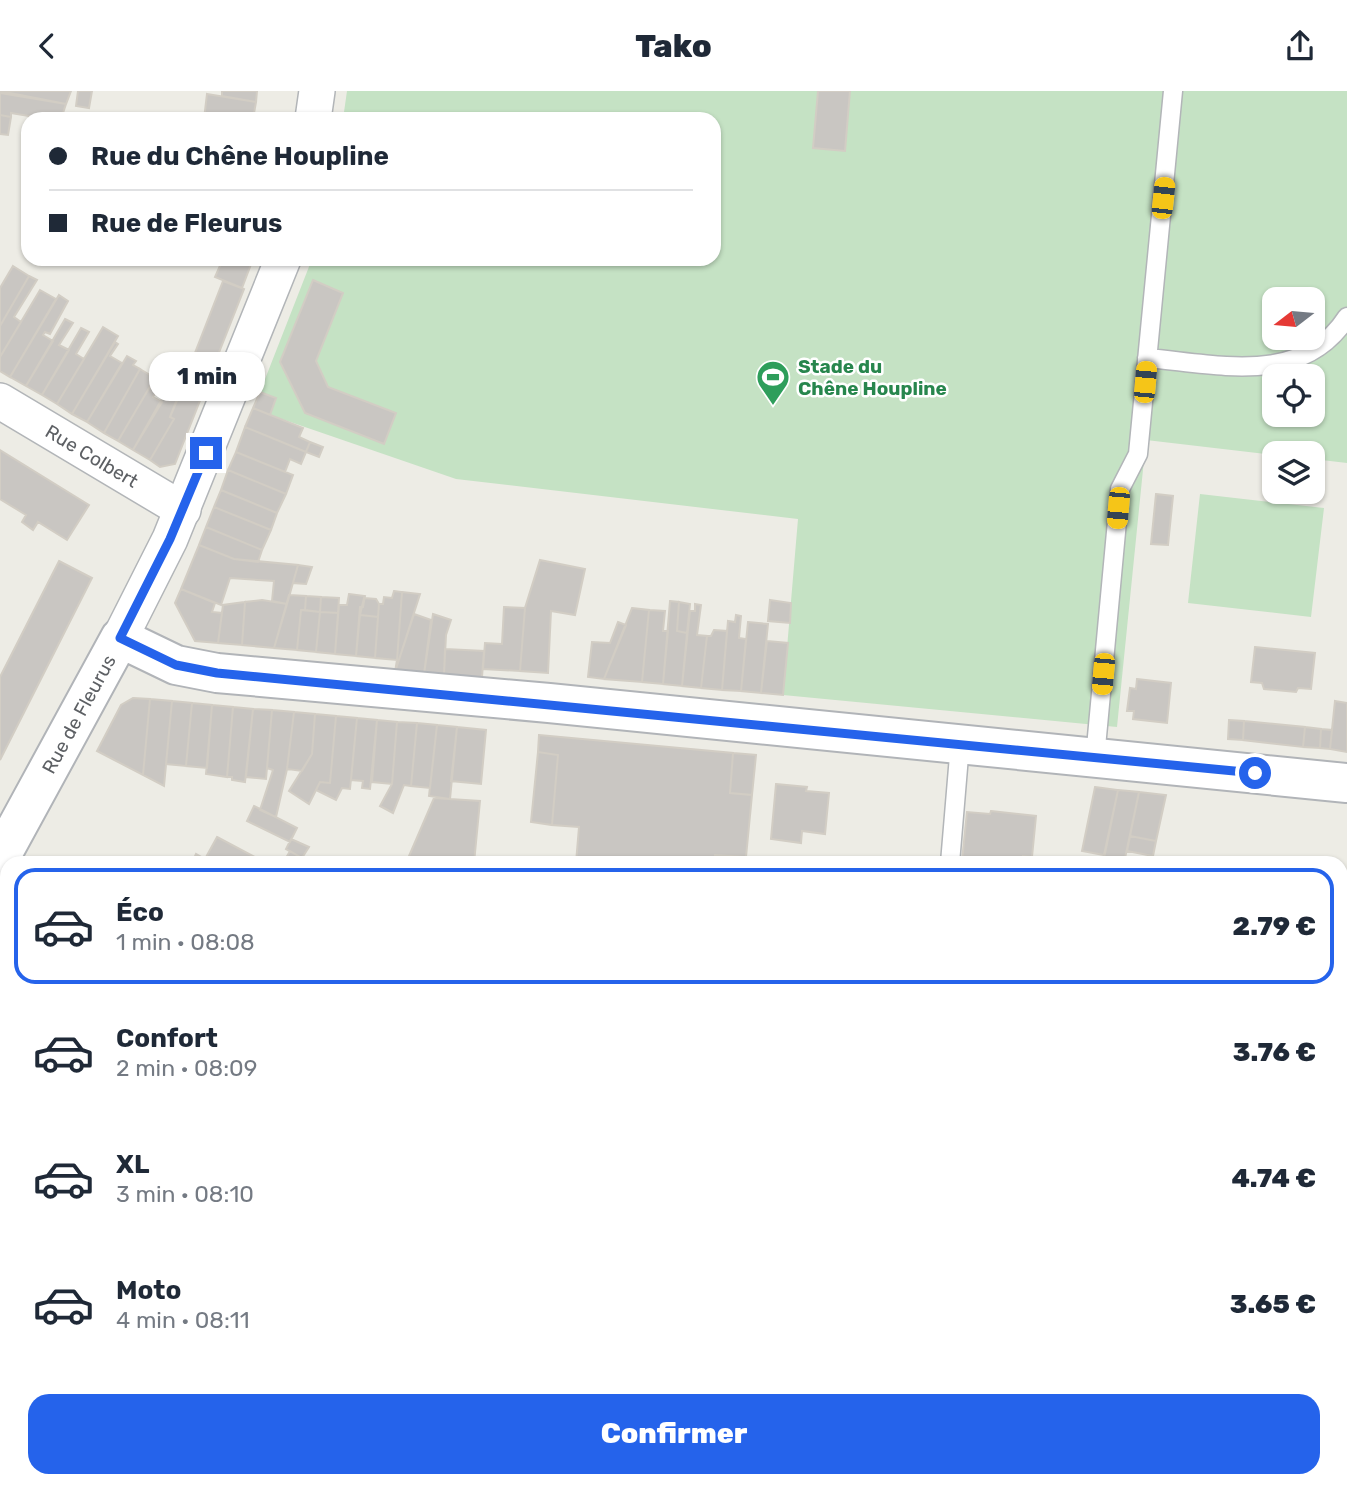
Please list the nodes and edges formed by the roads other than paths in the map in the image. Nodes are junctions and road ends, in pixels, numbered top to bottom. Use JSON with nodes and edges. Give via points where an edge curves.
{"nodes":[{"id":1,"x":317,"y":91,"type":"edge"},
{"id":2,"x":1173,"y":91,"type":"edge"},
{"id":3,"x":314,"y":112,"type":"edge"},
{"id":4,"x":281,"y":266,"type":"edge"},
{"id":5,"x":1347,"y":317,"type":"edge"},
{"id":6,"x":1147,"y":358,"type":"junction"},
{"id":7,"x":0,"y":401,"type":"edge"},
{"id":8,"x":183,"y":510,"type":"junction"},
{"id":9,"x":120,"y":638,"type":"junction"},
{"id":10,"x":960,"y":744,"type":"junction"},
{"id":11,"x":1095,"y":758,"type":"junction"},
{"id":12,"x":1347,"y":783,"type":"edge"},
{"id":13,"x":1,"y":856,"type":"edge"},
{"id":14,"x":951,"y":856,"type":"edge"}],
"edges":[{"from":1,"to":3,"type":"street"},
{"from":2,"to":6,"type":"lane"},
{"from":4,"to":8,"type":"street","name":"Rue de Fleurus"},
{"from":5,"to":6,"type":"lane","via":[[1317,349],[1282,365]]},
{"from":6,"to":11,"type":"lane","via":[[1138,454],[1120,489]]},
{"from":7,"to":8,"type":"street","name":"Rue Colbert"},
{"from":8,"to":9,"type":"street","name":"Rue de Fleurus"},
{"from":9,"to":10,"type":"street","via":[[176,665],[217,673]]},
{"from":9,"to":13,"type":"street","name":"Rue de Fleurus"},
{"from":10,"to":11,"type":"street"},
{"from":10,"to":14,"type":"lane"},
{"from":11,"to":12,"type":"street"}]}
